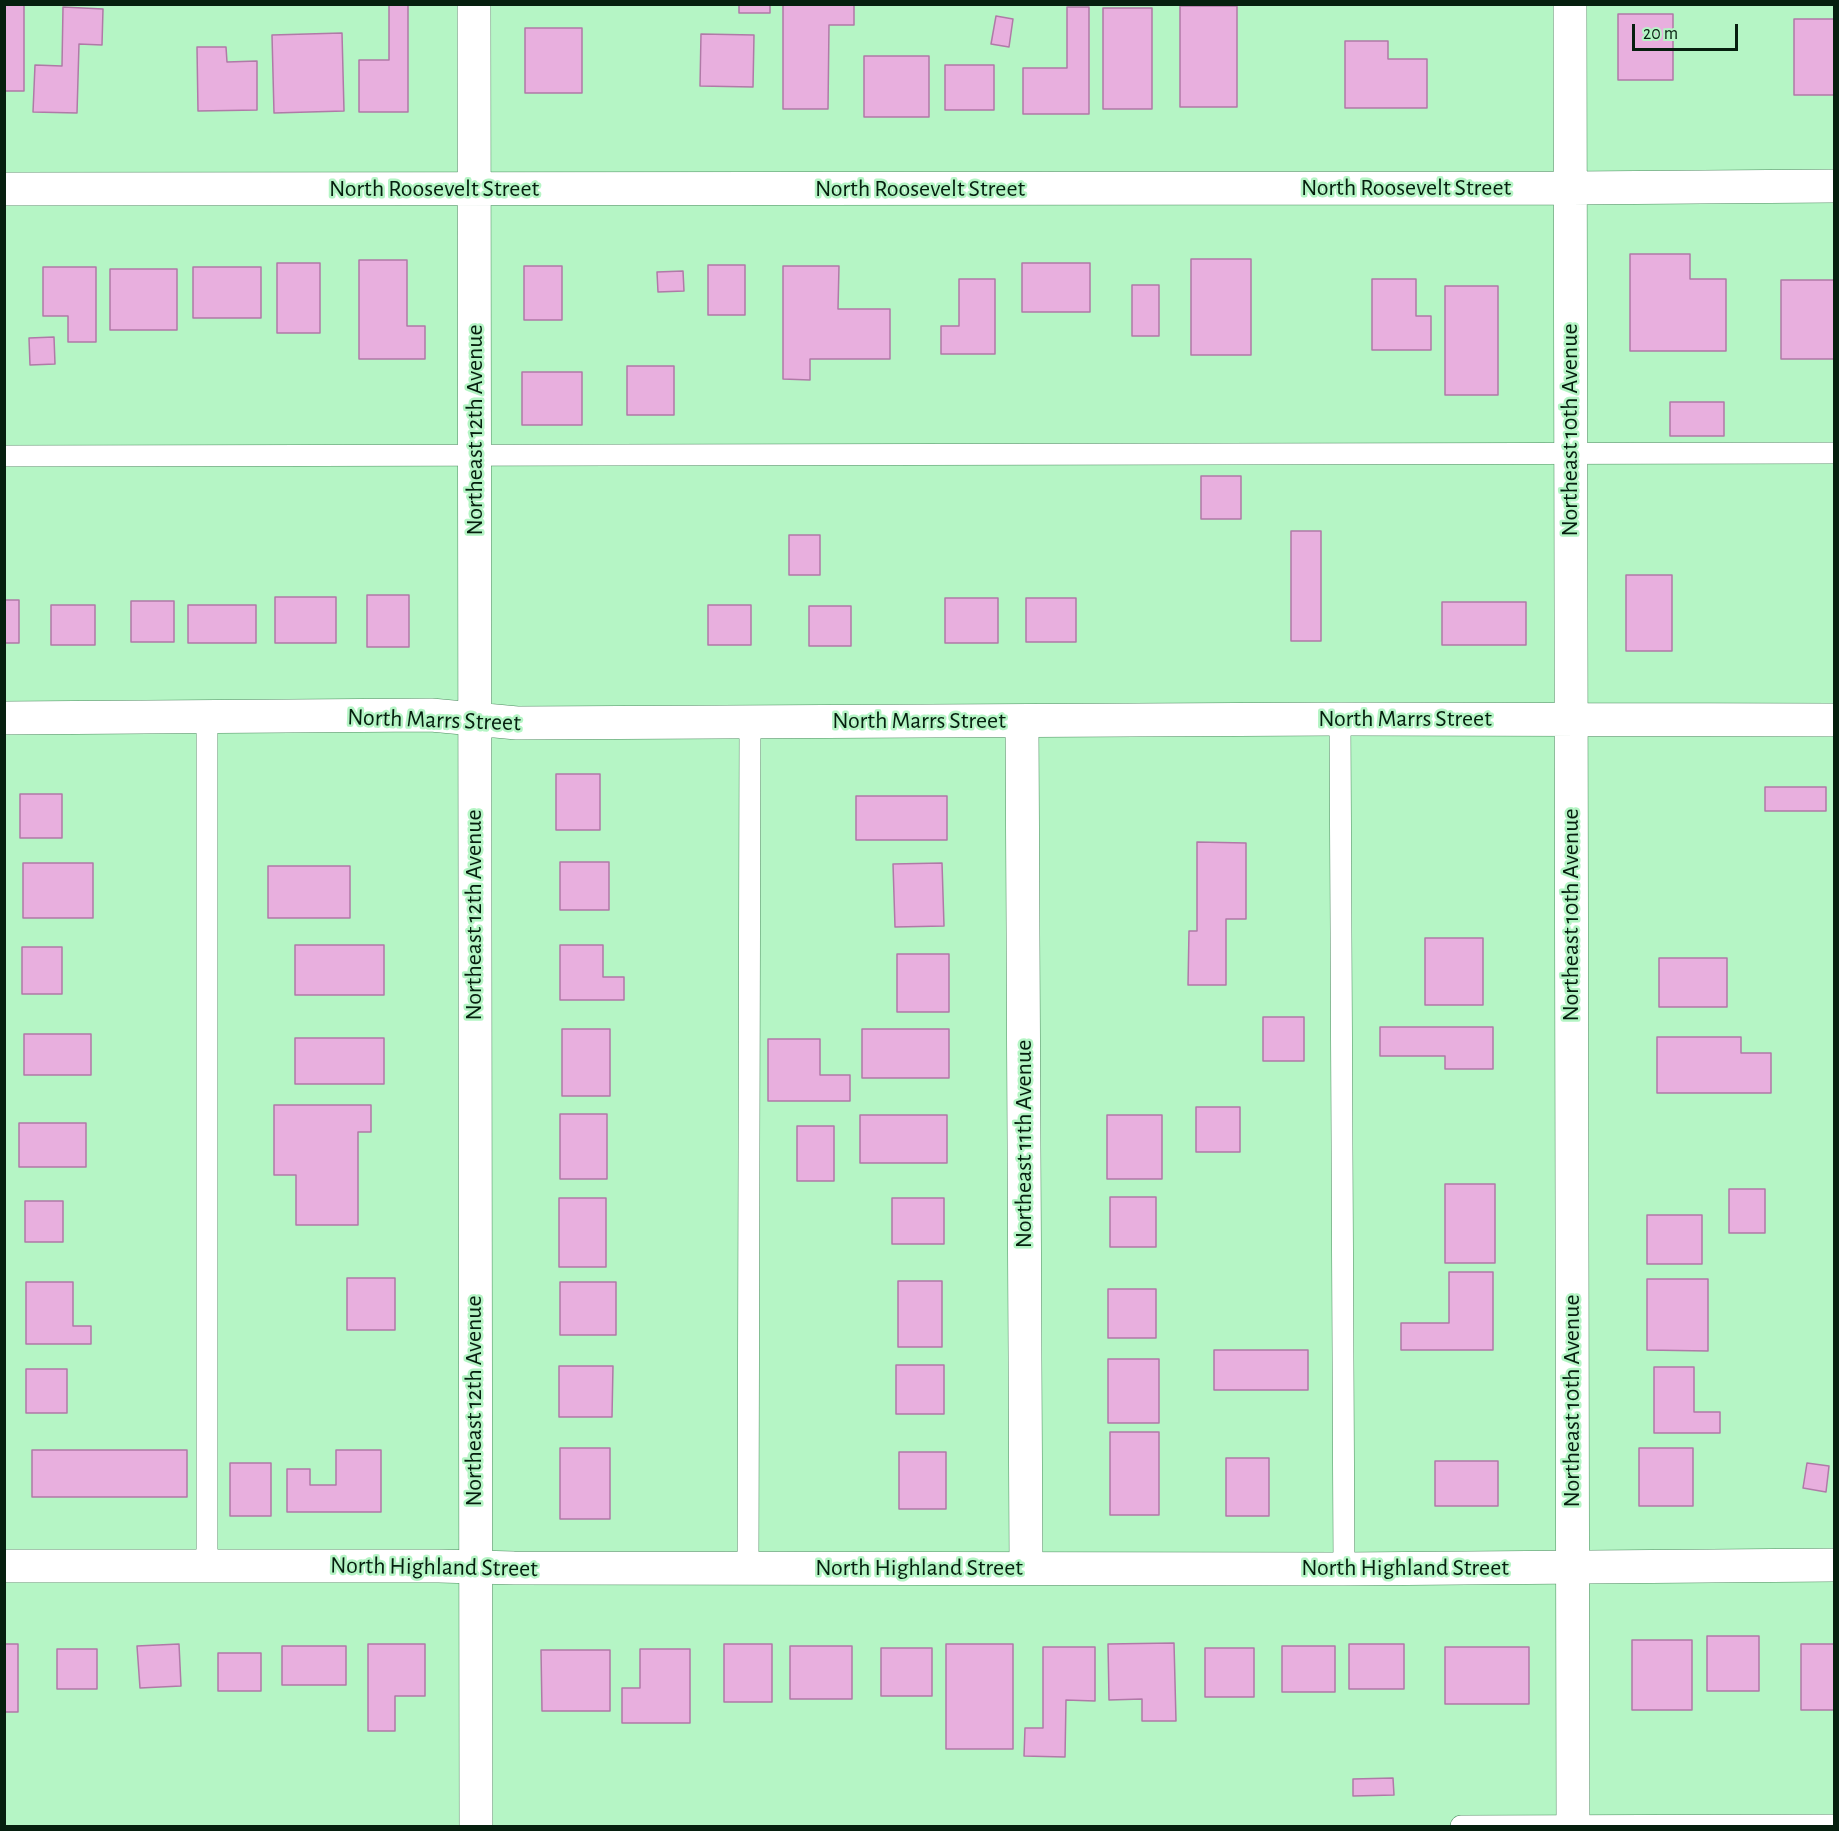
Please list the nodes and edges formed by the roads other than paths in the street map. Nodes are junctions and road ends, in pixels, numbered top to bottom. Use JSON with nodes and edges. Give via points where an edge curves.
{"nodes":[{"id":1,"x":474,"y":4,"type":"edge"},
{"id":2,"x":1570,"y":4,"type":"edge"},
{"id":3,"x":1834,"y":186,"type":"edge"},
{"id":4,"x":1570,"y":188,"type":"junction"},
{"id":5,"x":4,"y":189,"type":"edge"},
{"id":6,"x":475,"y":189,"type":"junction"},
{"id":7,"x":1834,"y":453,"type":"edge"},
{"id":8,"x":1570,"y":454,"type":"junction"},
{"id":9,"x":475,"y":455,"type":"junction"},
{"id":10,"x":4,"y":456,"type":"edge"},
{"id":11,"x":4,"y":718,"type":"edge"},
{"id":12,"x":207,"y":718,"type":"junction"},
{"id":13,"x":1340,"y":719,"type":"junction"},
{"id":14,"x":474,"y":720,"type":"junction"},
{"id":15,"x":1571,"y":720,"type":"junction"},
{"id":16,"x":1834,"y":720,"type":"edge"},
{"id":17,"x":1022,"y":721,"type":"junction"},
{"id":18,"x":750,"y":722,"type":"junction"},
{"id":19,"x":1834,"y":1565,"type":"edge"},
{"id":20,"x":4,"y":1566,"type":"edge"},
{"id":21,"x":207,"y":1566,"type":"junction"},
{"id":22,"x":475,"y":1567,"type":"junction"},
{"id":23,"x":1026,"y":1568,"type":"junction"},
{"id":24,"x":1572,"y":1568,"type":"junction"},
{"id":25,"x":748,"y":1569,"type":"junction"},
{"id":26,"x":1344,"y":1569,"type":"junction"},
{"id":27,"x":1834,"y":1825,"type":"edge"},
{"id":28,"x":1574,"y":1826,"type":"edge"},
{"id":29,"x":476,"y":1827,"type":"edge"},
{"id":30,"x":1461,"y":1827,"type":"edge"}],
"edges":[{"from":1,"to":6,"type":"street","name":"Northeast 12th Avenue"},
{"from":2,"to":4,"type":"street","name":"Northeast 10th Avenue"},
{"from":3,"to":4,"type":"street","name":"North Roosevelt Street"},
{"from":4,"to":6,"type":"street","name":"North Roosevelt Street"},
{"from":4,"to":8,"type":"street","name":"Northeast 10th Avenue"},
{"from":5,"to":6,"type":"street","name":"North Roosevelt Street"},
{"from":6,"to":9,"type":"street","name":"Northeast 12th Avenue"},
{"from":7,"to":8,"type":"lane"},
{"from":8,"to":9,"type":"lane"},
{"from":8,"to":15,"type":"street","name":"Northeast 10th Avenue"},
{"from":9,"to":10,"type":"lane"},
{"from":9,"to":14,"type":"street","name":"Northeast 12th Avenue"},
{"from":11,"to":12,"type":"street","name":"North Marrs Street"},
{"from":12,"to":14,"type":"street","name":"North Marrs Street","via":[[431,715]]},
{"from":12,"to":21,"type":"lane"},
{"from":13,"to":15,"type":"street","name":"North Marrs Street"},
{"from":13,"to":17,"type":"street","name":"North Marrs Street"},
{"from":13,"to":26,"type":"lane"},
{"from":14,"to":18,"type":"street","name":"North Marrs Street"},
{"from":14,"to":22,"type":"street","name":"Northeast 12th Avenue"},
{"from":15,"to":16,"type":"street","name":"North Marrs Street"},
{"from":15,"to":24,"type":"street","name":"Northeast 10th Avenue"},
{"from":17,"to":18,"type":"street","name":"North Marrs Street"},
{"from":17,"to":23,"type":"street","name":"Northeast 11th Avenue"},
{"from":18,"to":25,"type":"lane"},
{"from":19,"to":24,"type":"street","name":"North Highland Street"},
{"from":20,"to":21,"type":"street","name":"North Highland Street"},
{"from":21,"to":22,"type":"street","name":"North Highland Street"},
{"from":22,"to":25,"type":"street","name":"North Highland Street"},
{"from":22,"to":29,"type":"street","name":"Northeast 12th Avenue"},
{"from":23,"to":25,"type":"street","name":"North Highland Street"},
{"from":23,"to":26,"type":"street","name":"North Highland Street"},
{"from":24,"to":26,"type":"street","name":"North Highland Street"},
{"from":24,"to":28,"type":"street","name":"Northeast 10th Avenue"},
{"from":27,"to":28,"type":"lane"},
{"from":28,"to":30,"type":"lane"}]}
